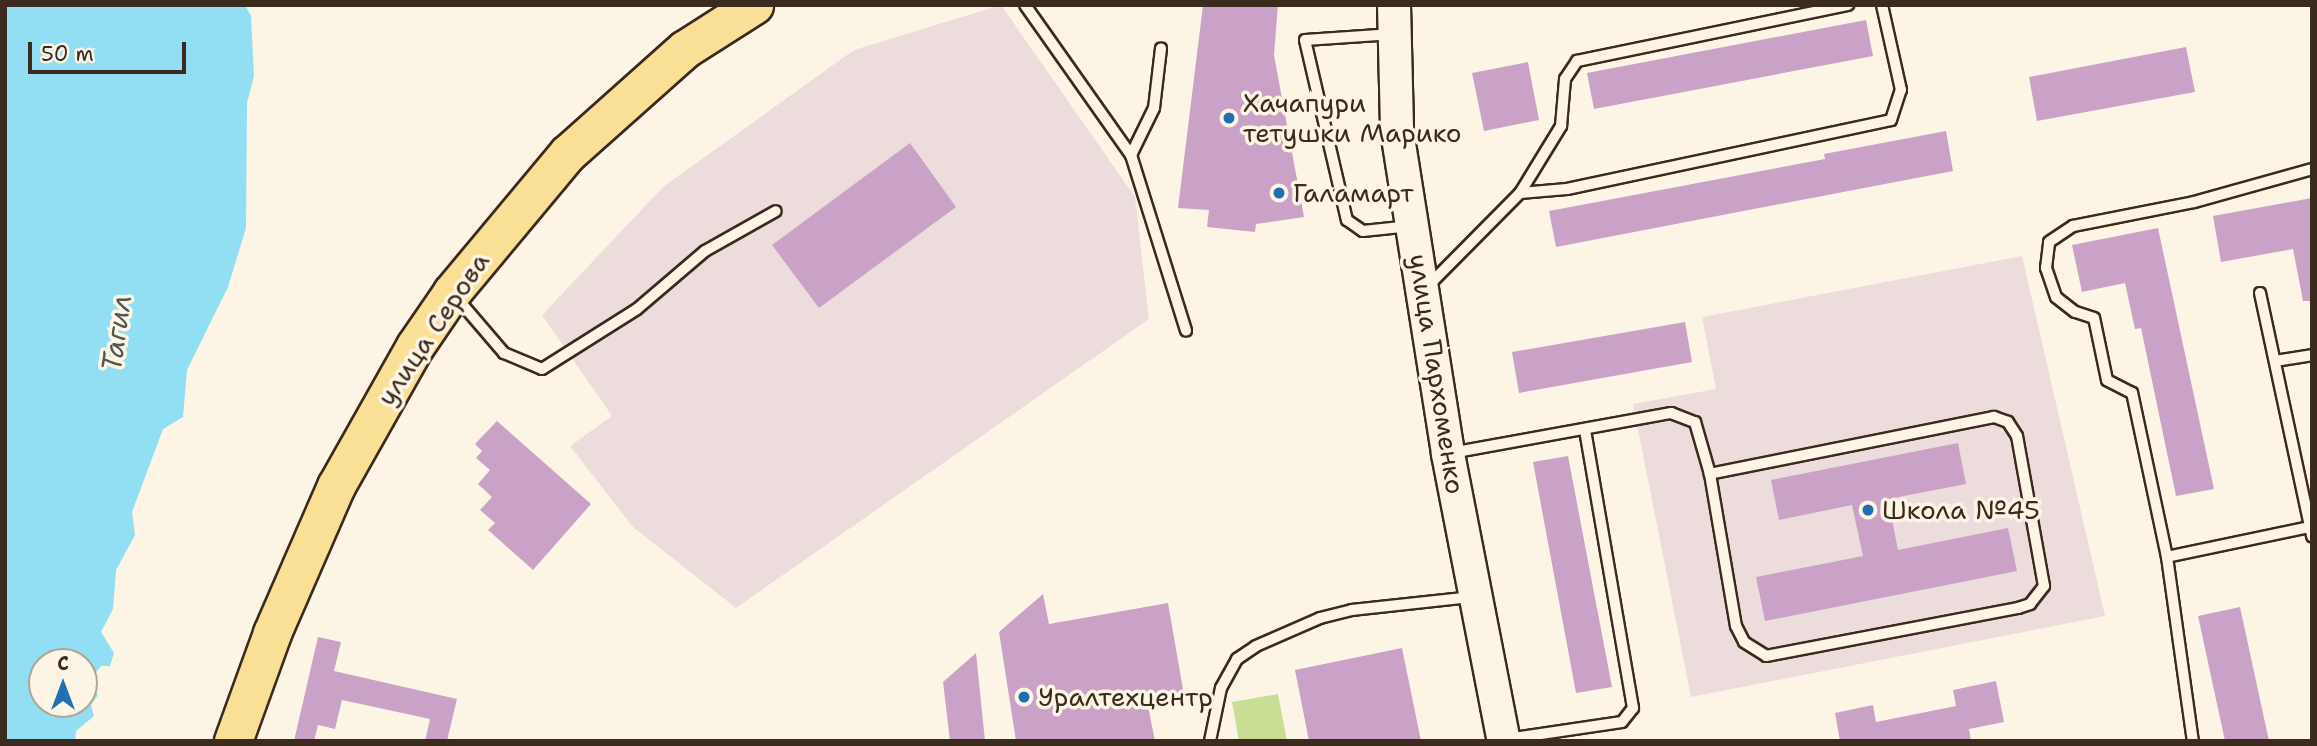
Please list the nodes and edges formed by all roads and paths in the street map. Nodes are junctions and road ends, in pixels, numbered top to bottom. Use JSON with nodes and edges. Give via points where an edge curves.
{"nodes":[{"id":1,"x":754,"y":5,"type":"edge"},
{"id":2,"x":1025,"y":5,"type":"edge"},
{"id":3,"x":1848,"y":5,"type":"edge"},
{"id":4,"x":1882,"y":5,"type":"edge"},
{"id":5,"x":1393,"y":20,"type":"edge"},
{"id":6,"x":1161,"y":48,"type":"dead end"},
{"id":7,"x":1131,"y":155,"type":"junction"},
{"id":8,"x":2312,"y":169,"type":"edge"},
{"id":9,"x":1520,"y":193,"type":"junction"},
{"id":10,"x":776,"y":211,"type":"dead end"},
{"id":11,"x":1413,"y":225,"type":"junction"},
{"id":12,"x":1424,"y":290,"type":"junction"},
{"id":13,"x":452,"y":292,"type":"junction"},
{"id":14,"x":2260,"y":293,"type":"dead end"},
{"id":15,"x":1186,"y":331,"type":"dead end"},
{"id":16,"x":2312,"y":355,"type":"edge"},
{"id":17,"x":2274,"y":361,"type":"junction"},
{"id":18,"x":1584,"y":429,"type":"junction"},
{"id":19,"x":1448,"y":454,"type":"junction"},
{"id":20,"x":1710,"y":474,"type":"junction"},
{"id":21,"x":2311,"y":531,"type":"edge"},
{"id":22,"x":2167,"y":557,"type":"junction"},
{"id":23,"x":1475,"y":597,"type":"junction"},
{"id":24,"x":1504,"y":740,"type":"edge"},
{"id":25,"x":233,"y":741,"type":"edge"},
{"id":26,"x":1210,"y":741,"type":"edge"},
{"id":27,"x":2193,"y":741,"type":"edge"}],
"edges":[{"from":1,"to":13,"type":"main road","name":"улица Серова","via":[[685,49],[567,154]]},
{"from":2,"to":7,"type":"lane"},
{"from":3,"to":9,"type":"lane","via":[[1577,61],[1565,79],[1561,126]]},
{"from":4,"to":9,"type":"lane","via":[[1900,90],[1891,120],[1567,189]]},
{"from":5,"to":11,"type":"main road","name":"улица Пархоменко","via":[[1396,131]]},
{"from":5,"to":11,"type":"lane","via":[[1306,40],[1348,220],[1363,231]]},
{"from":6,"to":7,"type":"lane","via":[[1154,108]]},
{"from":7,"to":15,"type":"lane"},
{"from":8,"to":22,"type":"lane","via":[[2194,202],[2073,226],[2049,242],[2046,268],[2056,297],[2074,312],[2094,318],[2108,380],[2132,393]]},
{"from":9,"to":12,"type":"lane"},
{"from":10,"to":13,"type":"lane","via":[[705,251],[637,309],[542,369],[505,353]]},
{"from":11,"to":12,"type":"main road","name":"улица Пархоменко"},
{"from":12,"to":19,"type":"main road","name":"улица Пархоменко"},
{"from":13,"to":25,"type":"main road","name":"улица Серова","via":[[415,345],[336,486],[272,633]]},
{"from":14,"to":17,"type":"lane"},
{"from":16,"to":17,"type":"lane"},
{"from":17,"to":21,"type":"lane"},
{"from":18,"to":19,"type":"lane"},
{"from":18,"to":20,"type":"lane","via":[[1671,413],[1686,417],[1700,430]]},
{"from":18,"to":24,"type":"lane","via":[[1633,708],[1622,722]]},
{"from":19,"to":23,"type":"main road","name":"улица Пархоменко"},
{"from":20,"to":20,"type":"lane","via":[[1736,626],[1744,642],[1766,656],[2018,608],[2030,604],[2044,586],[2017,436],[2008,422],[1994,417]]},
{"from":21,"to":22,"type":"lane"},
{"from":22,"to":27,"type":"lane"},
{"from":23,"to":24,"type":"main road","name":"улица Пархоменко"},
{"from":23,"to":26,"type":"lane","via":[[1352,610],[1320,618],[1256,646],[1237,659],[1221,688]]}]}
